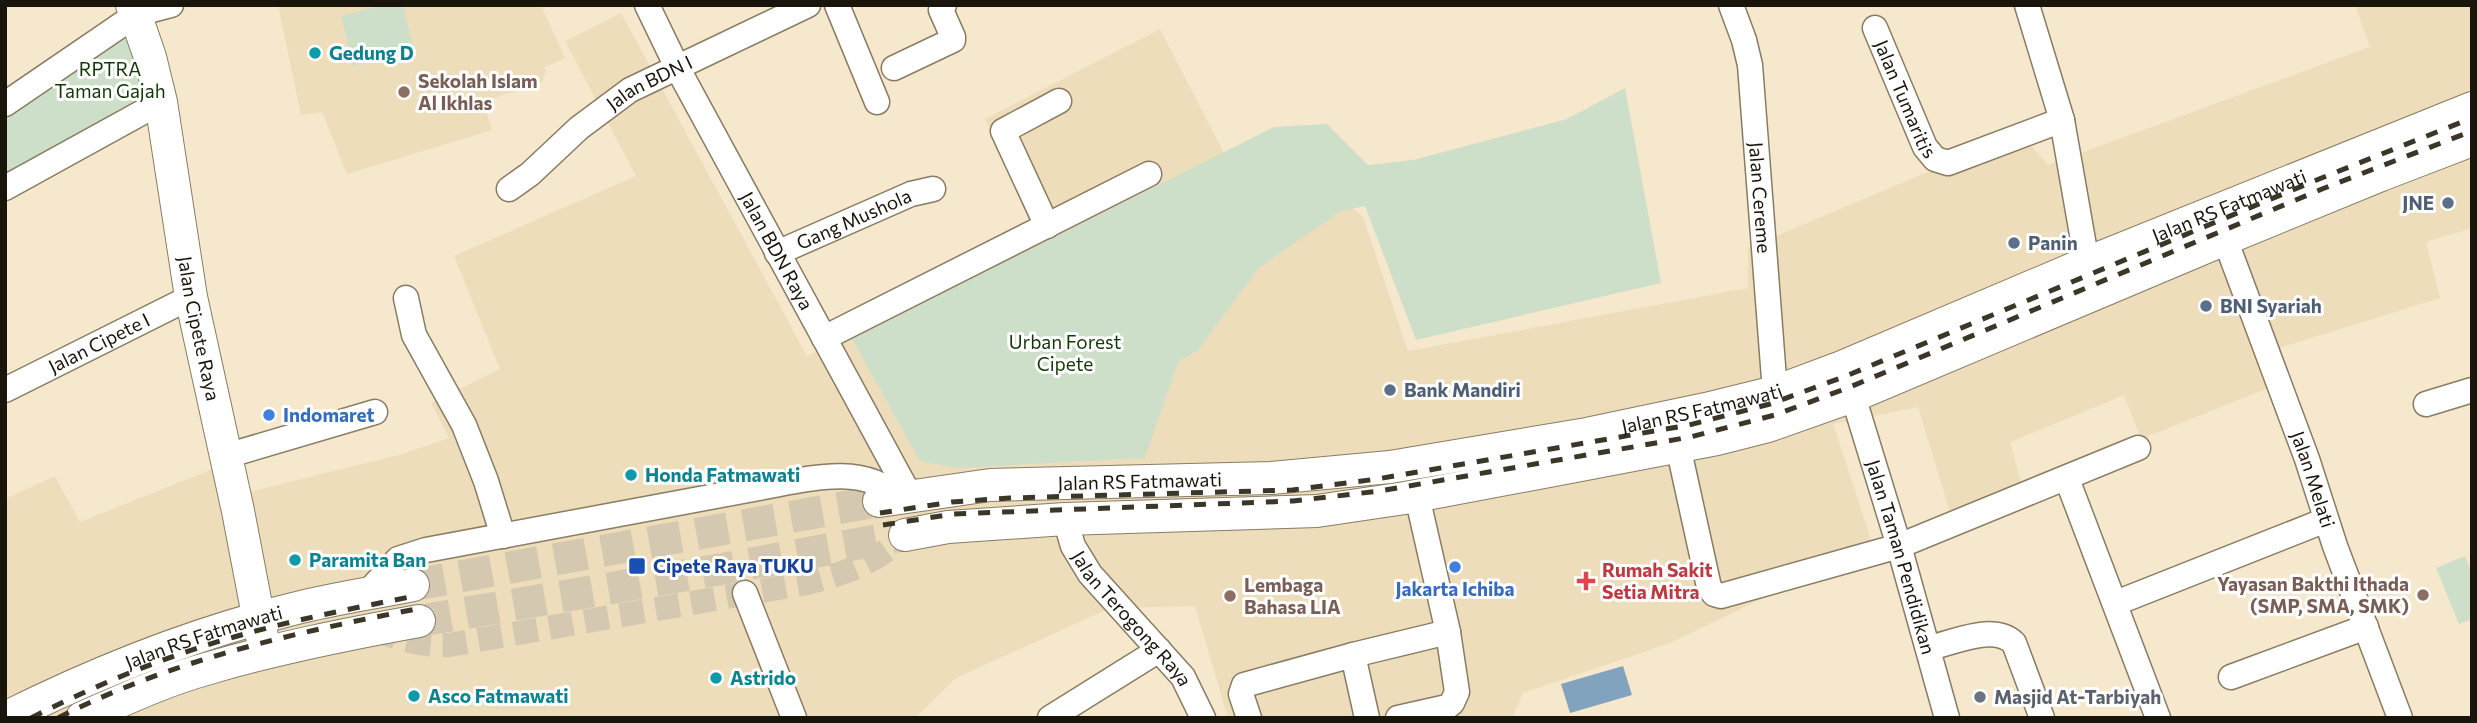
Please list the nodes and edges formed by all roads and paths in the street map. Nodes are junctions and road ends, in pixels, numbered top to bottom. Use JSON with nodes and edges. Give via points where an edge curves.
{"nodes":[{"id":1,"x":171,"y":5,"type":"edge"},
{"id":2,"x":647,"y":5,"type":"edge"},
{"id":3,"x":808,"y":5,"type":"edge"},
{"id":4,"x":837,"y":5,"type":"edge"},
{"id":5,"x":944,"y":5,"type":"edge"},
{"id":6,"x":1731,"y":5,"type":"edge"},
{"id":7,"x":2027,"y":5,"type":"edge"},
{"id":8,"x":134,"y":10,"type":"edge"},
{"id":9,"x":1875,"y":28,"type":"dead end"},
{"id":10,"x":894,"y":68,"type":"dead end"},
{"id":11,"x":678,"y":69,"type":"junction"},
{"id":12,"x":1059,"y":101,"type":"dead end"},
{"id":13,"x":161,"y":102,"type":"junction"},
{"id":14,"x":877,"y":102,"type":"dead end"},
{"id":15,"x":5,"y":104,"type":"edge"},
{"id":16,"x":2472,"y":108,"type":"edge"},
{"id":17,"x":2062,"y":120,"type":"junction"},
{"id":18,"x":2472,"y":140,"type":"edge"},
{"id":19,"x":1149,"y":174,"type":"dead end"},
{"id":20,"x":5,"y":188,"type":"edge"},
{"id":21,"x":509,"y":189,"type":"dead end"},
{"id":22,"x":933,"y":189,"type":"dead end"},
{"id":23,"x":1047,"y":226,"type":"junction"},
{"id":24,"x":2225,"y":239,"type":"junction"},
{"id":25,"x":777,"y":253,"type":"junction"},
{"id":26,"x":2087,"y":263,"type":"junction"},
{"id":27,"x":191,"y":297,"type":"junction"},
{"id":28,"x":406,"y":298,"type":"dead end"},
{"id":29,"x":1960,"y":316,"type":"junction"},
{"id":30,"x":824,"y":338,"type":"junction"},
{"id":31,"x":1972,"y":345,"type":"junction"},
{"id":32,"x":5,"y":390,"type":"edge"},
{"id":33,"x":2472,"y":390,"type":"edge"},
{"id":34,"x":1774,"y":392,"type":"junction"},
{"id":35,"x":1853,"y":396,"type":"junction"},
{"id":36,"x":2426,"y":404,"type":"dead end"},
{"id":37,"x":375,"y":412,"type":"dead end"},
{"id":38,"x":1678,"y":446,"type":"junction"},
{"id":39,"x":2138,"y":449,"type":"dead end"},
{"id":40,"x":226,"y":456,"type":"junction"},
{"id":41,"x":2067,"y":479,"type":"junction"},
{"id":42,"x":1411,"y":497,"type":"junction"},
{"id":43,"x":896,"y":498,"type":"junction"},
{"id":44,"x":1065,"y":519,"type":"junction"},
{"id":45,"x":2326,"y":520,"type":"junction"},
{"id":46,"x":905,"y":535,"type":"dead end"},
{"id":47,"x":503,"y":536,"type":"junction"},
{"id":48,"x":1899,"y":546,"type":"junction"},
{"id":49,"x":413,"y":585,"type":"tunnel mouth"},
{"id":50,"x":745,"y":593,"type":"dead end"},
{"id":51,"x":366,"y":594,"type":"junction"},
{"id":52,"x":2116,"y":603,"type":"junction"},
{"id":53,"x":257,"y":618,"type":"junction"},
{"id":54,"x":419,"y":621,"type":"tunnel mouth"},
{"id":55,"x":2365,"y":626,"type":"junction"},
{"id":56,"x":1440,"y":633,"type":"junction"},
{"id":57,"x":1928,"y":648,"type":"junction"},
{"id":58,"x":1159,"y":650,"type":"junction"},
{"id":59,"x":265,"y":652,"type":"junction"},
{"id":60,"x":1353,"y":655,"type":"junction"},
{"id":61,"x":2231,"y":677,"type":"dead end"},
{"id":62,"x":5,"y":718,"type":"edge"},
{"id":63,"x":82,"y":718,"type":"edge"},
{"id":64,"x":794,"y":718,"type":"edge"},
{"id":65,"x":1050,"y":718,"type":"edge"},
{"id":66,"x":1203,"y":718,"type":"edge"},
{"id":67,"x":1249,"y":718,"type":"edge"},
{"id":68,"x":1367,"y":718,"type":"edge"},
{"id":69,"x":1398,"y":718,"type":"edge"},
{"id":70,"x":1947,"y":718,"type":"edge"},
{"id":71,"x":2042,"y":718,"type":"edge"},
{"id":72,"x":2158,"y":718,"type":"edge"},
{"id":73,"x":2400,"y":718,"type":"edge"}],
"edges":[{"from":1,"to":8,"type":"street"},
{"from":2,"to":11,"type":"street","name":"Jalan BDN Raya"},
{"from":3,"to":11,"type":"street","name":"Jalan BDN I"},
{"from":4,"to":14,"type":"street"},
{"from":5,"to":10,"type":"street","via":[[941,10],[953,40]]},
{"from":6,"to":34,"type":"street","name":"Jalan Cereme","via":[[1750,65]]},
{"from":7,"to":17,"type":"street"},
{"from":8,"to":13,"type":"main road","name":"Jalan Cipete Raya"},
{"from":8,"to":15,"type":"street"},
{"from":9,"to":17,"type":"street","name":"Jalan Tumaritis","via":[[1925,147],[1935,159],[1948,163]]},
{"from":11,"to":21,"type":"street","name":"Jalan BDN I","via":[[630,90]]},
{"from":11,"to":25,"type":"street","name":"Jalan BDN Raya"},
{"from":12,"to":23,"type":"street","via":[[1003,131]]},
{"from":13,"to":20,"type":"street"},
{"from":13,"to":27,"type":"main road","name":"Jalan Cipete Raya"},
{"from":16,"to":26,"type":"main road","name":"Jalan RS Fatmawati"},
{"from":17,"to":26,"type":"street"},
{"from":18,"to":24,"type":"main road","name":"Jalan RS Fatmawati"},
{"from":19,"to":23,"type":"street"},
{"from":22,"to":25,"type":"street","name":"Gang Mushola","via":[[911,194]]},
{"from":23,"to":30,"type":"street"},
{"from":24,"to":31,"type":"main road","name":"Jalan RS Fatmawati"},
{"from":24,"to":45,"type":"street","name":"Jalan Melati"},
{"from":25,"to":30,"type":"street","name":"Jalan BDN Raya"},
{"from":26,"to":29,"type":"main road","name":"Jalan RS Fatmawati"},
{"from":27,"to":32,"type":"street","name":"Jalan Cipete I"},
{"from":27,"to":40,"type":"main road","name":"Jalan Cipete Raya"},
{"from":28,"to":47,"type":"street","via":[[414,335],[464,425]]},
{"from":29,"to":31,"type":"main road"},
{"from":29,"to":34,"type":"main road","name":"Jalan RS Fatmawati"},
{"from":30,"to":43,"type":"street","name":"Jalan BDN Raya"},
{"from":31,"to":35,"type":"main road","name":"Jalan RS Fatmawati"},
{"from":33,"to":36,"type":"street"},
{"from":34,"to":43,"type":"main road","name":"Jalan RS Fatmawati","via":[[1634,425],[1390,467],[1271,478],[990,485]]},
{"from":35,"to":38,"type":"main road","name":"Jalan RS Fatmawati","via":[[1768,426]]},
{"from":35,"to":48,"type":"street","name":"Jalan Taman Pendidikan"},
{"from":37,"to":40,"type":"street"},
{"from":38,"to":42,"type":"main road","name":"Jalan RS Fatmawati"},
{"from":38,"to":48,"type":"street","via":[[1709,587],[1716,595]]},
{"from":39,"to":41,"type":"street"},
{"from":40,"to":53,"type":"main road","name":"Jalan Cipete Raya"},
{"from":41,"to":48,"type":"street"},
{"from":41,"to":52,"type":"street"},
{"from":42,"to":44,"type":"main road","name":"Jalan RS Fatmawati","via":[[1282,514]]},
{"from":42,"to":56,"type":"street"},
{"from":43,"to":47,"type":"street","via":[[877,481],[862,478],[804,480]]},
{"from":44,"to":46,"type":"main road","name":"Jalan RS Fatmawati","via":[[948,527]]},
{"from":44,"to":58,"type":"street","name":"Jalan Terogong Raya","via":[[1073,546],[1090,574]]},
{"from":45,"to":52,"type":"street"},
{"from":45,"to":55,"type":"street","name":"Jalan Melati"},
{"from":47,"to":51,"type":"street","via":[[398,559]]},
{"from":48,"to":57,"type":"street","name":"Jalan Taman Pendidikan"},
{"from":49,"to":51,"type":"main road","name":"Jalan RS Fatmawati"},
{"from":50,"to":64,"type":"street"},
{"from":51,"to":53,"type":"main road","name":"Jalan RS Fatmawati"},
{"from":52,"to":72,"type":"street"},
{"from":53,"to":59,"type":"main road","name":"Jalan Cipete Raya"},
{"from":53,"to":62,"type":"main road","name":"Jalan RS Fatmawati","via":[[132,659]]},
{"from":54,"to":59,"type":"main road","name":"Jalan RS Fatmawati"},
{"from":55,"to":61,"type":"street"},
{"from":55,"to":73,"type":"street","name":"Jalan Melati"},
{"from":56,"to":60,"type":"street"},
{"from":56,"to":69,"type":"street","via":[[1455,698],[1447,707]]},
{"from":57,"to":70,"type":"street","name":"Jalan Taman Pendidikan"},
{"from":57,"to":71,"type":"street","via":[[1991,633],[2003,635],[2014,643]]},
{"from":58,"to":65,"type":"street"},
{"from":58,"to":66,"type":"street","name":"Jalan Terogong Raya","via":[[1182,677]]},
{"from":59,"to":63,"type":"main road","name":"Jalan RS Fatmawati","via":[[156,686]]},
{"from":60,"to":67,"type":"street","via":[[1244,685],[1241,694]]},
{"from":60,"to":68,"type":"street"}]}
